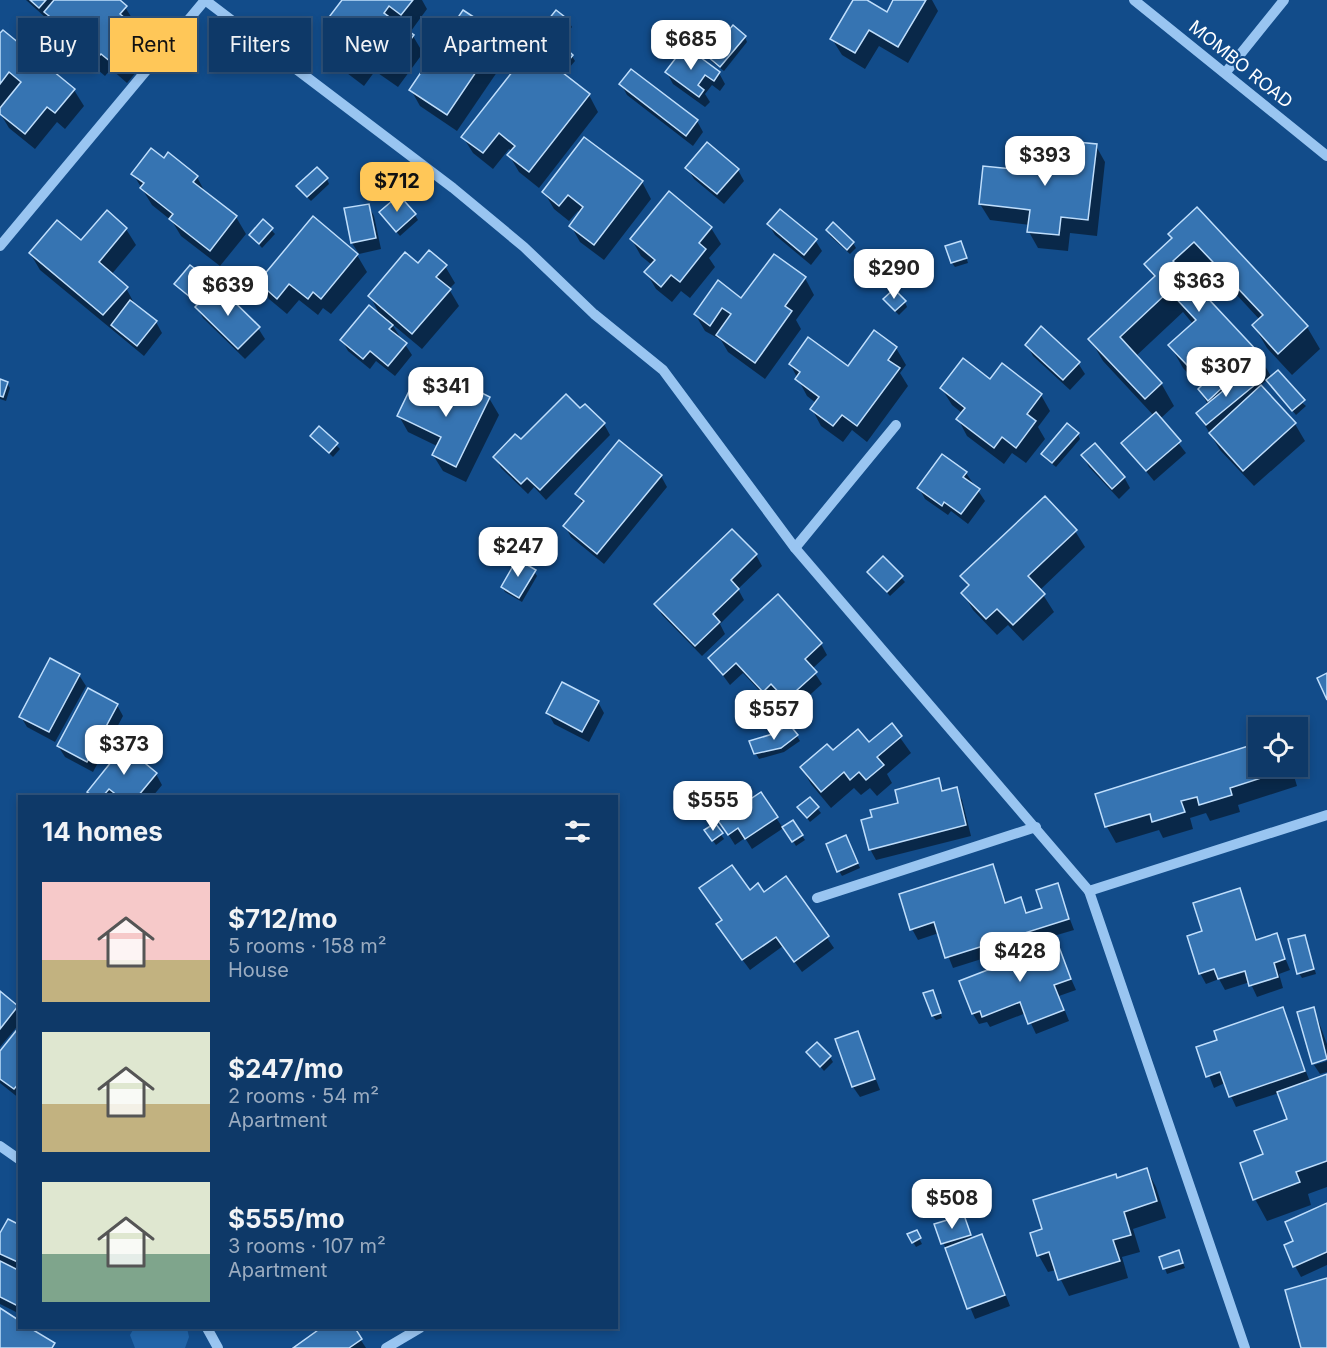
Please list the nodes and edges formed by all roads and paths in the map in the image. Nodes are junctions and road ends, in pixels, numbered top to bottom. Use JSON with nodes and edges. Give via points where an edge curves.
{"nodes":[{"id":1,"x":205,"y":0,"type":"edge"},
{"id":2,"x":1134,"y":0,"type":"edge"},
{"id":3,"x":1284,"y":0,"type":"edge"},
{"id":4,"x":1226,"y":72,"type":"junction"},
{"id":5,"x":1327,"y":156,"type":"edge"},
{"id":6,"x":0,"y":246,"type":"edge"},
{"id":7,"x":896,"y":425,"type":"dead end"},
{"id":8,"x":795,"y":548,"type":"junction"},
{"id":9,"x":1327,"y":815,"type":"edge"},
{"id":10,"x":1036,"y":827,"type":"junction"},
{"id":11,"x":1089,"y":891,"type":"junction"},
{"id":12,"x":817,"y":898,"type":"dead end"},
{"id":13,"x":1,"y":1151,"type":"edge"},
{"id":14,"x":18,"y":1159,"type":"edge"},
{"id":15,"x":208,"y":1329,"type":"edge"},
{"id":16,"x":418,"y":1329,"type":"edge"},
{"id":17,"x":218,"y":1348,"type":"edge"},
{"id":18,"x":386,"y":1348,"type":"edge"},
{"id":19,"x":1245,"y":1348,"type":"edge"}],
"edges":[{"from":1,"to":6,"type":"street"},
{"from":1,"to":8,"type":"street","via":[[453,188],[663,370]]},
{"from":2,"to":4,"type":"street","name":"MOMBO ROAD"},
{"from":3,"to":4,"type":"street"},
{"from":4,"to":5,"type":"street","name":"MOMBO ROAD"},
{"from":7,"to":8,"type":"street"},
{"from":8,"to":10,"type":"street"},
{"from":9,"to":11,"type":"street"},
{"from":10,"to":11,"type":"street"},
{"from":10,"to":12,"type":"street"},
{"from":11,"to":19,"type":"street"},
{"from":13,"to":14,"type":"street"},
{"from":15,"to":17,"type":"street"},
{"from":16,"to":18,"type":"street"}]}
